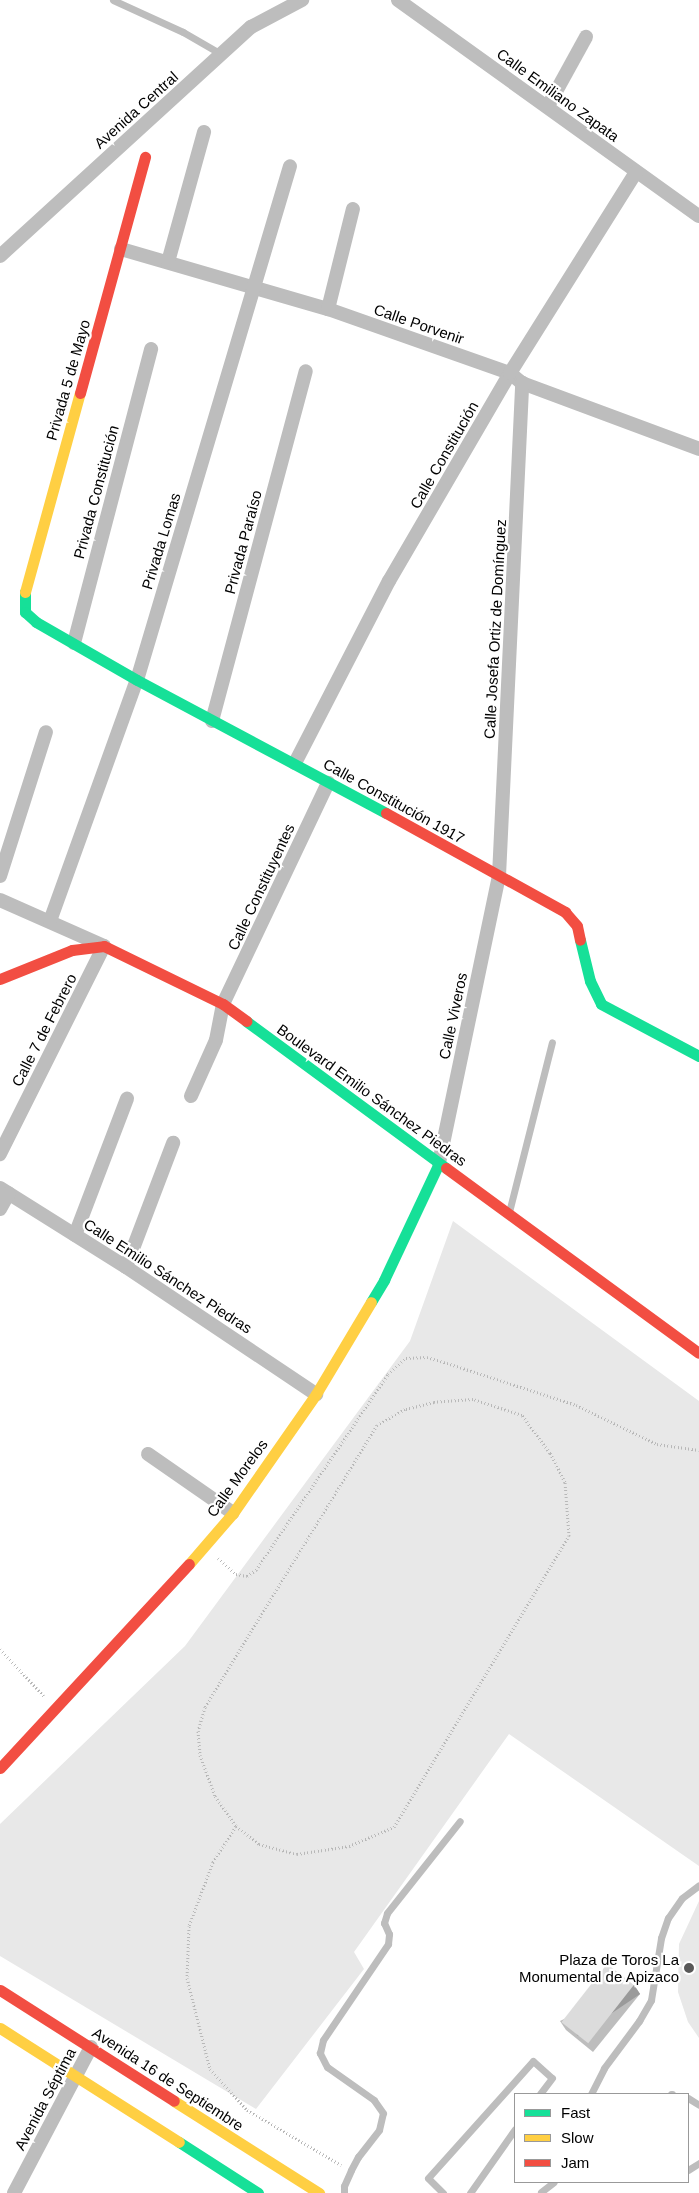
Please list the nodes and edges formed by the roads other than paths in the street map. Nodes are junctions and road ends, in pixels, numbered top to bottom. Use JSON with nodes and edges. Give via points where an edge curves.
{"nodes":[{"id":1,"x":113,"y":0,"type":"edge"},
{"id":2,"x":302,"y":0,"type":"edge"},
{"id":3,"x":398,"y":0,"type":"edge"},
{"id":4,"x":586,"y":38,"type":"dead end"},
{"id":5,"x":221,"y":54,"type":"junction"},
{"id":6,"x":548,"y":106,"type":"junction"},
{"id":7,"x":204,"y":132,"type":"dead end"},
{"id":8,"x":145,"y":157,"type":"dead end"},
{"id":9,"x":290,"y":166,"type":"dead end"},
{"id":10,"x":636,"y":172,"type":"junction"},
{"id":11,"x":353,"y":209,"type":"dead end"},
{"id":12,"x":699,"y":216,"type":"edge"},
{"id":13,"x":121,"y":249,"type":"junction"},
{"id":14,"x":0,"y":256,"type":"edge"},
{"id":15,"x":168,"y":262,"type":"junction"},
{"id":16,"x":254,"y":286,"type":"junction"},
{"id":17,"x":328,"y":309,"type":"junction"},
{"id":18,"x":151,"y":349,"type":"dead end"},
{"id":19,"x":306,"y":371,"type":"dead end"},
{"id":20,"x":510,"y":373,"type":"junction"},
{"id":21,"x":522,"y":383,"type":"junction"},
{"id":22,"x":699,"y":449,"type":"edge"},
{"id":23,"x":25,"y":612,"type":"joint"},
{"id":24,"x":74,"y":643,"type":"junction"},
{"id":25,"x":137,"y":680,"type":"junction"},
{"id":26,"x":212,"y":721,"type":"junction"},
{"id":27,"x":46,"y":732,"type":"dead end"},
{"id":28,"x":295,"y":763,"type":"junction"},
{"id":29,"x":328,"y":783,"type":"junction"},
{"id":30,"x":0,"y":876,"type":"edge"},
{"id":31,"x":499,"y":876,"type":"junction"},
{"id":32,"x":0,"y":900,"type":"edge"},
{"id":33,"x":50,"y":921,"type":"junction"},
{"id":34,"x":104,"y":946,"type":"junction"},
{"id":35,"x":0,"y":979,"type":"edge"},
{"id":36,"x":223,"y":1004,"type":"junction"},
{"id":37,"x":552,"y":1042,"type":"dead end"},
{"id":38,"x":699,"y":1056,"type":"edge"},
{"id":39,"x":191,"y":1096,"type":"dead end"},
{"id":40,"x":127,"y":1099,"type":"dead end"},
{"id":41,"x":173,"y":1143,"type":"dead end"},
{"id":42,"x":0,"y":1154,"type":"edge"},
{"id":43,"x":439,"y":1163,"type":"junction"},
{"id":44,"x":4,"y":1191,"type":"edge"},
{"id":45,"x":0,"y":1210,"type":"edge"},
{"id":46,"x":508,"y":1215,"type":"junction"},
{"id":47,"x":75,"y":1235,"type":"junction"},
{"id":48,"x":126,"y":1267,"type":"junction"},
{"id":49,"x":699,"y":1353,"type":"edge"},
{"id":50,"x":316,"y":1394,"type":"junction"},
{"id":51,"x":148,"y":1454,"type":"dead end"},
{"id":52,"x":233,"y":1513,"type":"junction"},
{"id":53,"x":0,"y":1768,"type":"edge"},
{"id":54,"x":460,"y":1822,"type":"dead end"},
{"id":55,"x":699,"y":1885,"type":"edge"},
{"id":56,"x":0,"y":1990,"type":"edge"},
{"id":57,"x":0,"y":2028,"type":"edge"},
{"id":58,"x":90,"y":2047,"type":"junction"},
{"id":59,"x":76,"y":2075,"type":"junction"},
{"id":60,"x":541,"y":2093,"type":"edge"},
{"id":61,"x":592,"y":2093,"type":"edge"},
{"id":62,"x":514,"y":2130,"type":"edge"},
{"id":63,"x":553,"y":2183,"type":"edge"},
{"id":64,"x":541,"y":2192,"type":"edge"},
{"id":65,"x":14,"y":2193,"type":"edge"},
{"id":66,"x":258,"y":2193,"type":"edge"},
{"id":67,"x":319,"y":2193,"type":"edge"},
{"id":68,"x":344,"y":2193,"type":"edge"},
{"id":69,"x":443,"y":2193,"type":"edge"},
{"id":70,"x":470,"y":2193,"type":"edge"}],
"edges":[{"from":1,"to":5,"type":"lane","via":[[183,32]]},
{"from":2,"to":5,"type":"street","name":"Avenida Central","via":[[251,27]]},
{"from":3,"to":6,"type":"street","name":"Calle Emiliano Zapata"},
{"from":4,"to":6,"type":"street"},
{"from":5,"to":14,"type":"street","name":"Avenida Central"},
{"from":6,"to":10,"type":"street","name":"Calle Emiliano Zapata"},
{"from":7,"to":15,"type":"street"},
{"from":8,"to":13,"type":"street","name":"Privada 5 de Mayo"},
{"from":9,"to":16,"type":"street","name":"Privada Lomas"},
{"from":10,"to":12,"type":"street","name":"Calle Emiliano Zapata"},
{"from":10,"to":20,"type":"street","name":"Calle Constitución"},
{"from":11,"to":17,"type":"street"},
{"from":13,"to":15,"type":"street","name":"Calle Porvenir"},
{"from":13,"to":23,"type":"street","name":"Privada 5 de Mayo","via":[[24,596]]},
{"from":15,"to":16,"type":"street","name":"Calle Porvenir"},
{"from":16,"to":17,"type":"street","name":"Calle Porvenir"},
{"from":16,"to":25,"type":"street","name":"Privada Lomas"},
{"from":17,"to":20,"type":"street","name":"Calle Porvenir"},
{"from":18,"to":24,"type":"street","name":"Privada Constitución"},
{"from":19,"to":26,"type":"street","name":"Privada Paraíso"},
{"from":20,"to":21,"type":"street","name":"Calle Porvenir"},
{"from":20,"to":28,"type":"street","name":"Calle Constitución","via":[[389,581]]},
{"from":21,"to":22,"type":"street","name":"Calle Porvenir"},
{"from":21,"to":31,"type":"street","name":"Calle Josefa Ortiz de Domínguez"},
{"from":23,"to":24,"type":"street","name":"Calle Constitución 1917","via":[[36,622]]},
{"from":24,"to":25,"type":"street","name":"Calle Constitución 1917"},
{"from":25,"to":26,"type":"street","name":"Calle Constitución 1917"},
{"from":25,"to":33,"type":"street","name":"Privada Lomas"},
{"from":26,"to":28,"type":"street","name":"Calle Constitución 1917"},
{"from":27,"to":30,"type":"street"},
{"from":28,"to":29,"type":"street","name":"Calle Constitución 1917"},
{"from":29,"to":31,"type":"street","name":"Calle Constitución 1917"},
{"from":29,"to":36,"type":"street","name":"Calle Constituyentes"},
{"from":31,"to":38,"type":"street","name":"Calle Constitución 1917","via":[[565,912],[577,926],[590,981],[601,1004]]},
{"from":31,"to":43,"type":"street","name":"Calle Viveros"},
{"from":32,"to":33,"type":"street"},
{"from":33,"to":34,"type":"street"},
{"from":34,"to":35,"type":"street","via":[[72,950]]},
{"from":34,"to":36,"type":"street","name":"Boulevard Emilio Sánchez Piedras"},
{"from":34,"to":42,"type":"street","name":"Calle 7 de Febrero"},
{"from":36,"to":39,"type":"street","via":[[216,1040]]},
{"from":36,"to":43,"type":"street","name":"Boulevard Emilio Sánchez Piedras"},
{"from":37,"to":46,"type":"lane"},
{"from":40,"to":47,"type":"street"},
{"from":41,"to":48,"type":"street"},
{"from":43,"to":46,"type":"street","name":"Boulevard Emilio Sánchez Piedras"},
{"from":43,"to":50,"type":"street","name":"Calle Morelos","via":[[384,1280]]},
{"from":44,"to":45,"type":"street"},
{"from":44,"to":47,"type":"street","name":"Calle Emilio Sánchez Piedras"},
{"from":46,"to":49,"type":"street","name":"Boulevard Emilio Sánchez Piedras"},
{"from":47,"to":48,"type":"street","name":"Calle Emilio Sánchez Piedras"},
{"from":48,"to":50,"type":"street","name":"Calle Emilio Sánchez Piedras"},
{"from":50,"to":52,"type":"street","name":"Calle Morelos"},
{"from":51,"to":52,"type":"street"},
{"from":52,"to":53,"type":"street","name":"Calle Morelos","via":[[171,1585]]},
{"from":54,"to":68,"type":"lane","via":[[387,1913],[384,1923],[389,1934],[388,1944],[323,2040],[320,2052],[327,2068],[374,2100],[383,2113],[379,2130],[358,2157],[344,2186]]},
{"from":55,"to":61,"type":"lane","via":[[682,1898],[668,1918],[661,1938],[651,2000],[604,2068]]},
{"from":56,"to":58,"type":"street","name":"Avenida 16 de Septiembre"},
{"from":57,"to":59,"type":"street"},
{"from":58,"to":59,"type":"street","name":"Avenida Séptima"},
{"from":58,"to":67,"type":"street","name":"Avenida 16 de Septiembre"},
{"from":59,"to":65,"type":"street","name":"Avenida Séptima"},
{"from":59,"to":66,"type":"street"},
{"from":60,"to":69,"type":"lane","via":[[552,2078],[533,2061],[428,2178]]},
{"from":62,"to":70,"type":"lane"},
{"from":63,"to":64,"type":"lane"}]}
